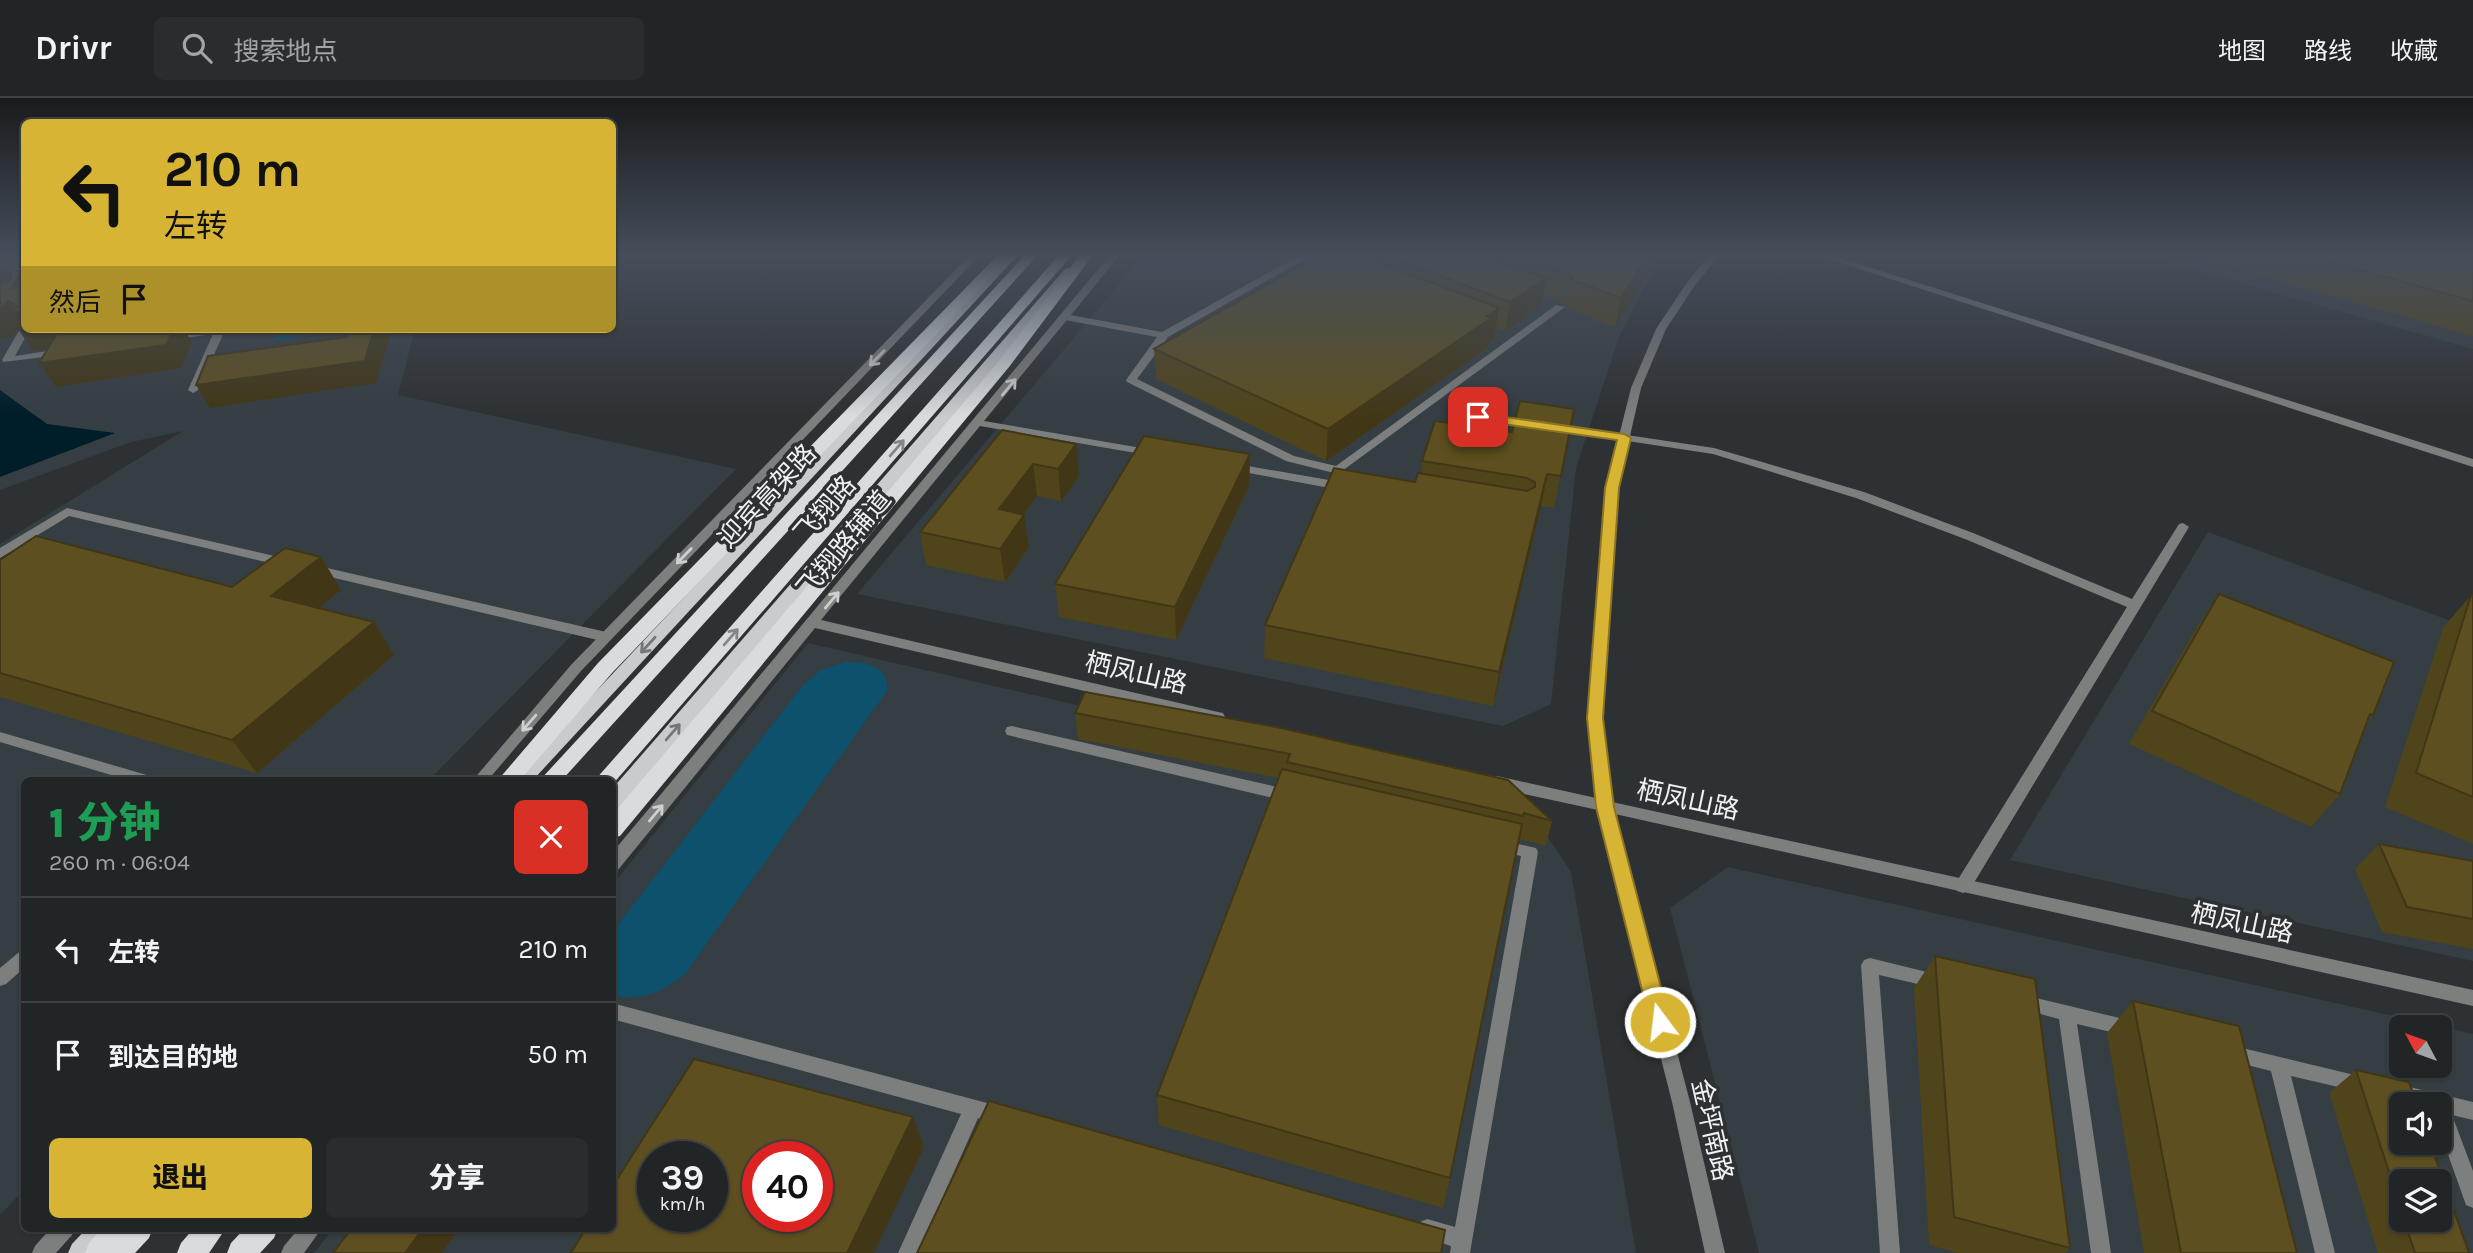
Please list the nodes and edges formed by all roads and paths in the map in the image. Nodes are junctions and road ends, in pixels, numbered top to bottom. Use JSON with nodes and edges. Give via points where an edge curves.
{"nodes":[{"id":1,"x":923,"y":309,"type":"edge"},
{"id":2,"x":951,"y":309,"type":"edge"},
{"id":3,"x":962,"y":309,"type":"edge"},
{"id":4,"x":983,"y":309,"type":"edge"},
{"id":5,"x":1019,"y":309,"type":"edge"},
{"id":6,"x":1038,"y":309,"type":"edge"},
{"id":7,"x":1045,"y":309,"type":"edge"},
{"id":8,"x":1072,"y":309,"type":"edge"},
{"id":9,"x":1213,"y":309,"type":"edge"},
{"id":10,"x":1557,"y":309,"type":"edge"},
{"id":11,"x":1674,"y":309,"type":"edge"},
{"id":12,"x":1990,"y":309,"type":"edge"},
{"id":13,"x":1065,"y":317,"type":"junction"},
{"id":14,"x":23,"y":333,"type":"edge"},
{"id":15,"x":193,"y":333,"type":"edge"},
{"id":16,"x":218,"y":333,"type":"edge"},
{"id":17,"x":1164,"y":335,"type":"junction"},
{"id":18,"x":1502,"y":336,"type":"dead end"},
{"id":19,"x":153,"y":339,"type":"edge"},
{"id":20,"x":1515,"y":341,"type":"junction"},
{"id":21,"x":12,"y":351,"type":"junction"},
{"id":22,"x":73,"y":351,"type":"edge"},
{"id":23,"x":0,"y":353,"type":"edge"},
{"id":24,"x":214,"y":371,"type":"edge"},
{"id":25,"x":201,"y":373,"type":"junction"},
{"id":26,"x":193,"y":390,"type":"dead end"},
{"id":27,"x":1478,"y":417,"type":"dead end"},
{"id":28,"x":978,"y":423,"type":"junction"},
{"id":29,"x":1624,"y":438,"type":"junction"},
{"id":30,"x":1168,"y":456,"type":"edge"},
{"id":31,"x":2473,"y":463,"type":"edge"},
{"id":32,"x":1222,"y":465,"type":"edge"},
{"id":33,"x":1358,"y":489,"type":"edge"},
{"id":34,"x":2183,"y":527,"type":"dead end"},
{"id":35,"x":0,"y":554,"type":"edge"},
{"id":36,"x":2135,"y":605,"type":"junction"},
{"id":37,"x":813,"y":623,"type":"junction"},
{"id":38,"x":606,"y":637,"type":"junction"},
{"id":39,"x":1229,"y":720,"type":"edge"},
{"id":40,"x":1012,"y":731,"type":"dead end"},
{"id":41,"x":0,"y":737,"type":"edge"},
{"id":42,"x":135,"y":777,"type":"edge"},
{"id":43,"x":483,"y":777,"type":"edge"},
{"id":44,"x":511,"y":777,"type":"edge"},
{"id":45,"x":525,"y":777,"type":"edge"},
{"id":46,"x":553,"y":777,"type":"edge"},
{"id":47,"x":608,"y":777,"type":"edge"},
{"id":48,"x":1484,"y":779,"type":"edge"},
{"id":49,"x":616,"y":798,"type":"edge"},
{"id":50,"x":1312,"y":801,"type":"edge"},
{"id":51,"x":1605,"y":807,"type":"junction"},
{"id":52,"x":616,"y":825,"type":"edge"},
{"id":53,"x":1489,"y":843,"type":"edge"},
{"id":54,"x":616,"y":860,"type":"edge"},
{"id":55,"x":1963,"y":886,"type":"junction"},
{"id":56,"x":21,"y":961,"type":"edge"},
{"id":57,"x":0,"y":979,"type":"edge"},
{"id":58,"x":1962,"y":988,"type":"edge"},
{"id":59,"x":2001,"y":997,"type":"edge"},
{"id":60,"x":2473,"y":998,"type":"edge"},
{"id":61,"x":616,"y":1012,"type":"edge"},
{"id":62,"x":2067,"y":1013,"type":"junction"},
{"id":63,"x":2147,"y":1032,"type":"edge"},
{"id":64,"x":2213,"y":1049,"type":"edge"},
{"id":65,"x":2279,"y":1065,"type":"junction"},
{"id":66,"x":2390,"y":1092,"type":"edge"},
{"id":67,"x":2452,"y":1107,"type":"edge"},
{"id":68,"x":973,"y":1108,"type":"junction"},
{"id":69,"x":2473,"y":1111,"type":"edge"},
{"id":70,"x":1026,"y":1122,"type":"edge"},
{"id":71,"x":2452,"y":1141,"type":"edge"},
{"id":72,"x":2473,"y":1198,"type":"edge"},
{"id":73,"x":1410,"y":1225,"type":"edge"},
{"id":74,"x":61,"y":1232,"type":"edge"},
{"id":75,"x":100,"y":1232,"type":"edge"},
{"id":76,"x":117,"y":1232,"type":"edge"},
{"id":77,"x":135,"y":1232,"type":"edge"},
{"id":78,"x":209,"y":1232,"type":"edge"},
{"id":79,"x":243,"y":1232,"type":"edge"},
{"id":80,"x":260,"y":1232,"type":"edge"},
{"id":81,"x":309,"y":1232,"type":"edge"},
{"id":82,"x":1462,"y":1246,"type":"edge"},
{"id":83,"x":42,"y":1253,"type":"edge"},
{"id":84,"x":81,"y":1253,"type":"edge"},
{"id":85,"x":99,"y":1253,"type":"edge"},
{"id":86,"x":116,"y":1253,"type":"edge"},
{"id":87,"x":191,"y":1253,"type":"edge"},
{"id":88,"x":225,"y":1253,"type":"edge"},
{"id":89,"x":241,"y":1253,"type":"edge"},
{"id":90,"x":291,"y":1253,"type":"edge"},
{"id":91,"x":908,"y":1253,"type":"edge"},
{"id":92,"x":1715,"y":1253,"type":"edge"},
{"id":93,"x":1890,"y":1253,"type":"edge"},
{"id":94,"x":2101,"y":1253,"type":"edge"},
{"id":95,"x":2325,"y":1253,"type":"edge"}],
"edges":[{"from":1,"to":38,"type":"street","one_way":true},
{"from":2,"to":44,"type":"highway","via":[[605,667]]},
{"from":3,"to":45,"type":"main road","name":"飞翔路","one_way":true},
{"from":4,"to":46,"type":"highway","name":"迎宾高架路"},
{"from":47,"to":5,"type":"highway","one_way":true},
{"from":49,"to":6,"type":"main road","name":"飞翔路","one_way":true},
{"from":7,"to":52,"type":"highway","via":[[1004,364]]},
{"from":8,"to":13,"type":"street","name":"飞翔路辅道"},
{"from":9,"to":17,"type":"street"},
{"from":10,"to":20,"type":"street"},
{"from":11,"to":29,"type":"street","name":"金坪南路","via":[[1636,388]]},
{"from":12,"to":31,"type":"street"},
{"from":13,"to":17,"type":"street"},
{"from":28,"to":13,"type":"street","name":"飞翔路辅道","one_way":true},
{"from":14,"to":21,"type":"street"},
{"from":15,"to":19,"type":"street"},
{"from":16,"to":25,"type":"street"},
{"from":17,"to":20,"type":"street","via":[[1131,380],[1290,459],[1338,470]]},
{"from":18,"to":20,"type":"street"},
{"from":21,"to":22,"type":"street","via":[[6,360]]},
{"from":21,"to":23,"type":"street"},
{"from":24,"to":25,"type":"street"},
{"from":25,"to":26,"type":"street"},
{"from":27,"to":29,"type":"street"},
{"from":28,"to":30,"type":"street"},
{"from":37,"to":28,"type":"street","name":"飞翔路辅道","one_way":true},
{"from":29,"to":36,"type":"street","via":[[1714,451],[1860,495]]},
{"from":29,"to":51,"type":"street","name":"金坪南路","via":[[1612,488],[1595,718]]},
{"from":32,"to":33,"type":"street"},
{"from":34,"to":36,"type":"street"},
{"from":35,"to":38,"type":"street","via":[[67,512]]},
{"from":36,"to":55,"type":"street"},
{"from":37,"to":39,"type":"street","name":"栖凤山路"},
{"from":54,"to":37,"type":"street","name":"飞翔路辅道","one_way":true},
{"from":38,"to":43,"type":"street","one_way":true},
{"from":40,"to":50,"type":"street"},
{"from":41,"to":42,"type":"street"},
{"from":48,"to":51,"type":"street","name":"栖凤山路"},
{"from":51,"to":55,"type":"street","name":"栖凤山路"},
{"from":51,"to":92,"type":"street","name":"金坪南路"},
{"from":53,"to":82,"type":"street","via":[[1530,852]]},
{"from":55,"to":60,"type":"street","name":"栖凤山路"},
{"from":56,"to":57,"type":"street"},
{"from":58,"to":93,"type":"street","via":[[1870,965]]},
{"from":59,"to":62,"type":"street"},
{"from":61,"to":68,"type":"street"},
{"from":62,"to":63,"type":"street"},
{"from":62,"to":94,"type":"street"},
{"from":64,"to":65,"type":"street"},
{"from":65,"to":66,"type":"street"},
{"from":65,"to":95,"type":"street"},
{"from":67,"to":69,"type":"street"},
{"from":68,"to":70,"type":"street"},
{"from":68,"to":91,"type":"street"},
{"from":71,"to":72,"type":"street"},
{"from":73,"to":82,"type":"street"},
{"from":74,"to":83,"type":"street"},
{"from":75,"to":84,"type":"main road"},
{"from":76,"to":85,"type":"highway"},
{"from":77,"to":86,"type":"highway"},
{"from":78,"to":87,"type":"highway"},
{"from":79,"to":88,"type":"main road"},
{"from":80,"to":89,"type":"highway"},
{"from":81,"to":90,"type":"street"}]}
